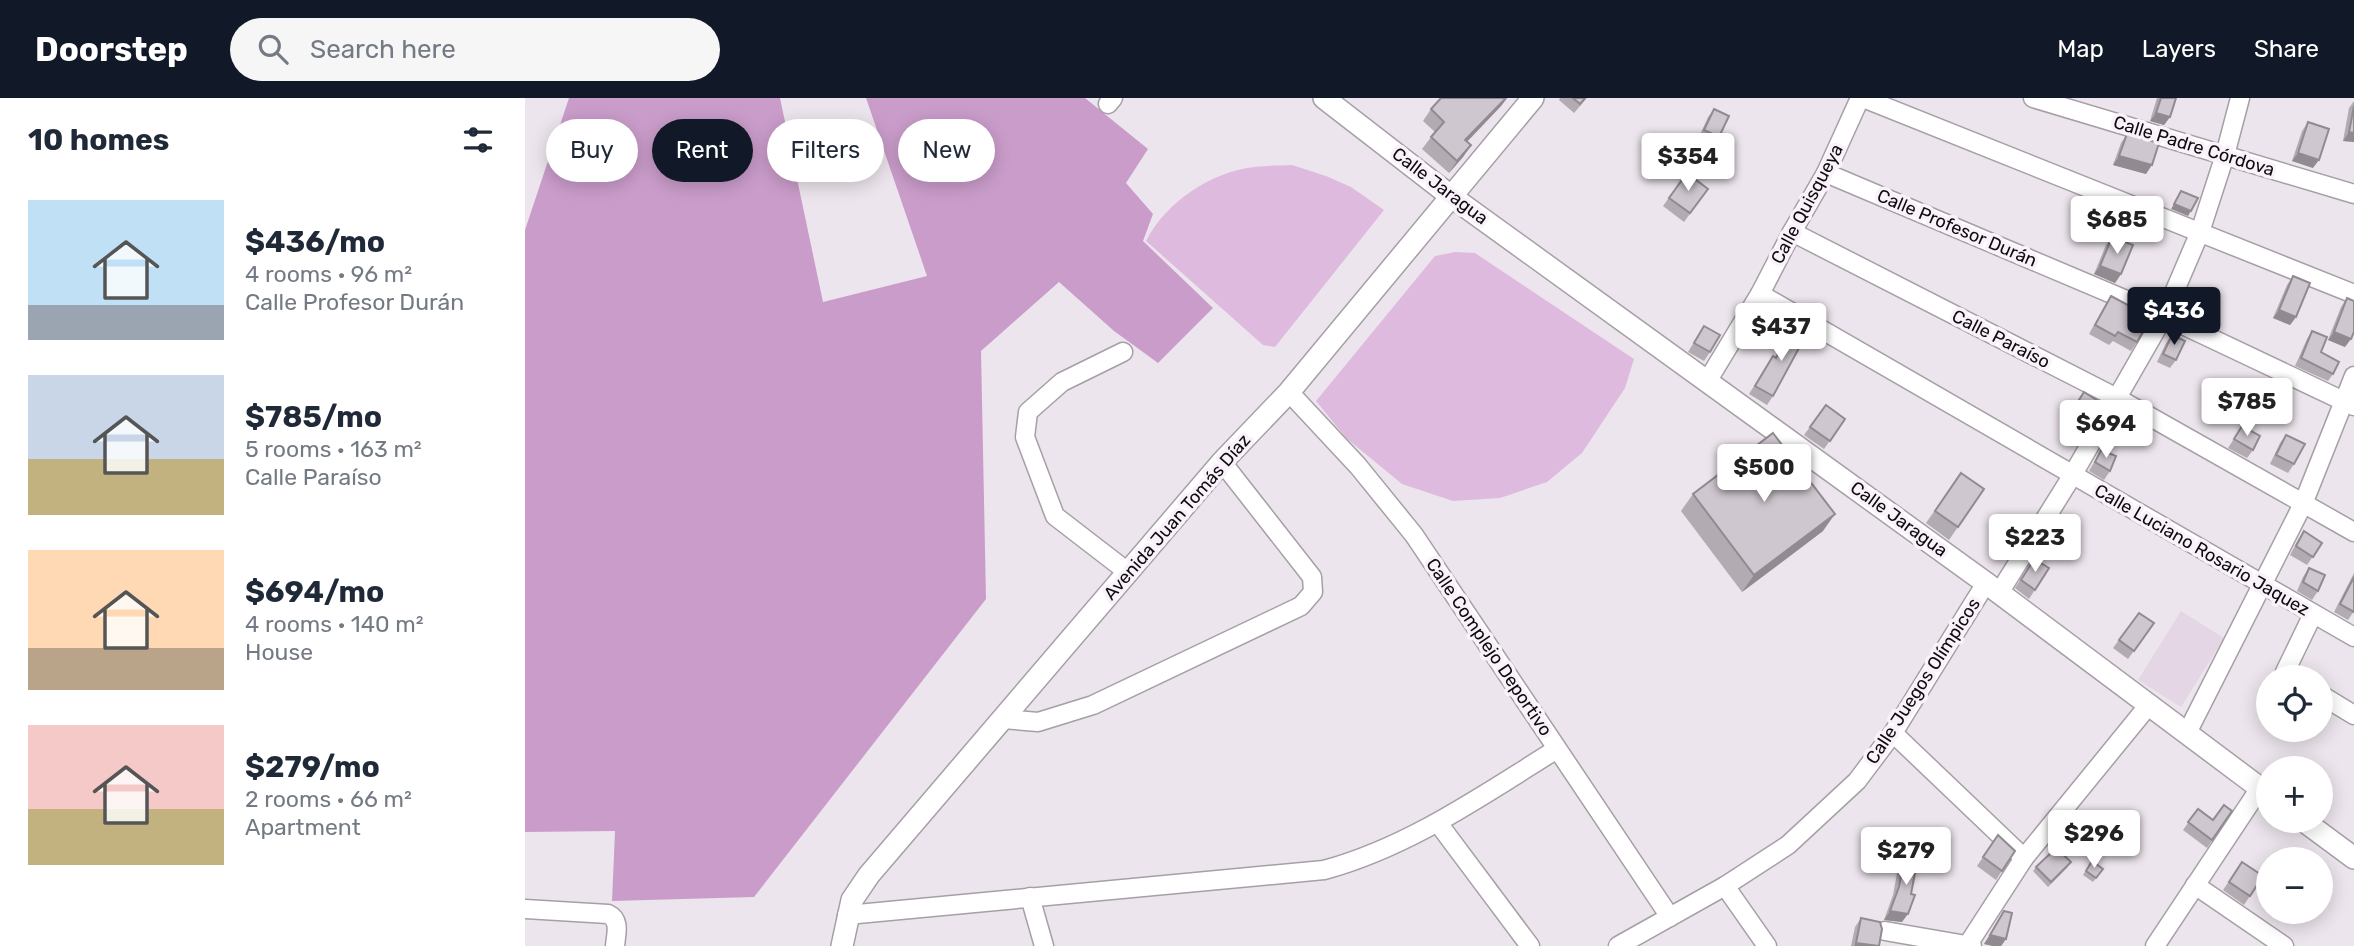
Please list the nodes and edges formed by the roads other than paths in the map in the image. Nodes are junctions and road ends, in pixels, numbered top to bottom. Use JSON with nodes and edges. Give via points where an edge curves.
{"nodes":[{"id":1,"x":1324,"y":98,"type":"edge"},
{"id":2,"x":1862,"y":98,"type":"edge"},
{"id":3,"x":2033,"y":98,"type":"edge"},
{"id":4,"x":2240,"y":98,"type":"edge"},
{"id":5,"x":1531,"y":99,"type":"edge"},
{"id":6,"x":1885,"y":102,"type":"edge"},
{"id":7,"x":2225,"y":155,"type":"junction"},
{"id":8,"x":1826,"y":173,"type":"junction"},
{"id":9,"x":2354,"y":194,"type":"edge"},
{"id":10,"x":1452,"y":197,"type":"junction"},
{"id":11,"x":1792,"y":232,"type":"junction"},
{"id":12,"x":2200,"y":232,"type":"junction"},
{"id":13,"x":1761,"y":294,"type":"junction"},
{"id":14,"x":2354,"y":294,"type":"edge"},
{"id":15,"x":2164,"y":316,"type":"junction"},
{"id":16,"x":1123,"y":352,"type":"dead end"},
{"id":17,"x":2354,"y":376,"type":"edge"},
{"id":18,"x":1708,"y":380,"type":"junction"},
{"id":19,"x":1289,"y":392,"type":"junction"},
{"id":20,"x":2117,"y":398,"type":"junction"},
{"id":21,"x":2349,"y":404,"type":"edge"},
{"id":22,"x":1222,"y":462,"type":"junction"},
{"id":23,"x":2072,"y":475,"type":"junction"},
{"id":24,"x":2304,"y":504,"type":"junction"},
{"id":25,"x":2354,"y":532,"type":"edge"},
{"id":26,"x":1129,"y":573,"type":"junction"},
{"id":27,"x":2264,"y":585,"type":"junction"},
{"id":28,"x":1993,"y":588,"type":"junction"},
{"id":29,"x":2312,"y":614,"type":"junction"},
{"id":30,"x":2354,"y":636,"type":"edge"},
{"id":31,"x":2288,"y":665,"type":"edge"},
{"id":32,"x":2333,"y":702,"type":"edge"},
{"id":33,"x":2148,"y":706,"type":"junction"},
{"id":34,"x":2354,"y":715,"type":"edge"},
{"id":35,"x":1003,"y":719,"type":"junction"},
{"id":36,"x":1893,"y":733,"type":"junction"},
{"id":37,"x":2187,"y":733,"type":"junction"},
{"id":38,"x":1557,"y":749,"type":"junction"},
{"id":39,"x":2256,"y":785,"type":"edge"},
{"id":40,"x":2256,"y":802,"type":"edge"},
{"id":41,"x":1438,"y":823,"type":"junction"},
{"id":42,"x":2320,"y":833,"type":"edge"},
{"id":43,"x":2024,"y":858,"type":"junction"},
{"id":44,"x":2354,"y":858,"type":"edge"},
{"id":45,"x":1725,"y":886,"type":"junction"},
{"id":46,"x":2195,"y":886,"type":"junction"},
{"id":47,"x":1030,"y":897,"type":"junction"},
{"id":48,"x":525,"y":909,"type":"edge"},
{"id":49,"x":847,"y":915,"type":"junction"},
{"id":50,"x":1670,"y":917,"type":"junction"},
{"id":51,"x":1885,"y":931,"type":"edge"},
{"id":52,"x":615,"y":946,"type":"edge"},
{"id":53,"x":842,"y":946,"type":"edge"},
{"id":54,"x":1044,"y":946,"type":"edge"},
{"id":55,"x":1530,"y":946,"type":"edge"},
{"id":56,"x":1618,"y":946,"type":"edge"},
{"id":57,"x":1767,"y":946,"type":"edge"},
{"id":58,"x":1968,"y":946,"type":"edge"},
{"id":59,"x":2155,"y":946,"type":"edge"},
{"id":60,"x":2284,"y":946,"type":"edge"}],
"edges":[{"from":1,"to":10,"type":"street","name":"Calle Jaragua"},
{"from":2,"to":6,"type":"street"},
{"from":2,"to":8,"type":"street","name":"Calle Quisqueya"},
{"from":3,"to":7,"type":"street","name":"Calle Padre Córdova"},
{"from":4,"to":7,"type":"street","name":"Calle Juegos Olímpicos"},
{"from":5,"to":10,"type":"street","name":"Avenida Juan Tomás Díaz"},
{"from":6,"to":12,"type":"street"},
{"from":7,"to":9,"type":"street","name":"Calle Padre Córdova"},
{"from":7,"to":12,"type":"street","name":"Calle Juegos Olímpicos"},
{"from":8,"to":11,"type":"street","name":"Calle Quisqueya"},
{"from":8,"to":15,"type":"street","name":"Calle Profesor Durán"},
{"from":10,"to":18,"type":"street","name":"Calle Jaragua"},
{"from":10,"to":19,"type":"street","name":"Avenida Juan Tomás Díaz"},
{"from":11,"to":13,"type":"street","name":"Calle Quisqueya"},
{"from":11,"to":20,"type":"street","name":"Calle Paraíso"},
{"from":12,"to":14,"type":"street"},
{"from":12,"to":15,"type":"street","name":"Calle Juegos Olímpicos"},
{"from":13,"to":18,"type":"street","name":"Calle Quisqueya"},
{"from":13,"to":23,"type":"street","name":"Calle Luciano Rosario Jaquez"},
{"from":15,"to":20,"type":"street","name":"Calle Juegos Olímpicos"},
{"from":15,"to":21,"type":"street","name":"Calle Profesor Durán"},
{"from":16,"to":26,"type":"street","via":[[1062,382],[1028,412],[1025,438],[1055,516]]},
{"from":17,"to":21,"type":"street"},
{"from":18,"to":28,"type":"street","name":"Calle Jaragua"},
{"from":19,"to":22,"type":"street","name":"Avenida Juan Tomás Díaz"},
{"from":19,"to":38,"type":"street","name":"Calle Complejo Deportivo","via":[[1414,535]]},
{"from":20,"to":23,"type":"street","name":"Calle Juegos Olímpicos"},
{"from":20,"to":24,"type":"street","name":"Calle Paraíso"},
{"from":21,"to":24,"type":"street"},
{"from":22,"to":26,"type":"street","name":"Avenida Juan Tomás Díaz"},
{"from":22,"to":35,"type":"street","via":[[1312,577],[1313,592],[1301,606],[1093,705],[1038,722]]},
{"from":23,"to":27,"type":"street","name":"Calle Luciano Rosario Jaquez"},
{"from":23,"to":28,"type":"street","name":"Calle Juegos Olímpicos"},
{"from":24,"to":25,"type":"street","name":"Calle Paraíso"},
{"from":24,"to":27,"type":"street"},
{"from":26,"to":35,"type":"street","name":"Avenida Juan Tomás Díaz"},
{"from":27,"to":29,"type":"street","name":"Calle Luciano Rosario Jaquez"},
{"from":27,"to":37,"type":"street"},
{"from":28,"to":33,"type":"street","name":"Calle Jaragua"},
{"from":28,"to":36,"type":"street","name":"Calle Juegos Olímpicos"},
{"from":29,"to":30,"type":"street","name":"Calle Luciano Rosario Jaquez"},
{"from":29,"to":31,"type":"street"},
{"from":32,"to":34,"type":"street"},
{"from":33,"to":37,"type":"street","name":"Calle Jaragua"},
{"from":33,"to":43,"type":"street"},
{"from":35,"to":49,"type":"street","name":"Avenida Juan Tomás Díaz","via":[[869,876]]},
{"from":36,"to":43,"type":"street"},
{"from":36,"to":45,"type":"street","name":"Calle Juegos Olímpicos","via":[[1857,781],[1788,845]]},
{"from":37,"to":39,"type":"street","name":"Calle Jaragua"},
{"from":38,"to":41,"type":"street"},
{"from":38,"to":50,"type":"street","name":"Calle Complejo Deportivo"},
{"from":40,"to":46,"type":"street"},
{"from":41,"to":47,"type":"street","via":[[1354,862],[1324,870]]},
{"from":41,"to":55,"type":"street"},
{"from":42,"to":44,"type":"street"},
{"from":43,"to":58,"type":"street"},
{"from":45,"to":50,"type":"street","name":"Calle Juegos Olímpicos"},
{"from":45,"to":57,"type":"street"},
{"from":46,"to":59,"type":"street"},
{"from":46,"to":60,"type":"street"},
{"from":47,"to":49,"type":"street"},
{"from":47,"to":54,"type":"street"},
{"from":48,"to":52,"type":"street","via":[[614,916]]},
{"from":49,"to":53,"type":"street","name":"Avenida Juan Tomás Díaz"},
{"from":50,"to":56,"type":"street","name":"Calle Juegos Olímpicos"},
{"from":51,"to":58,"type":"street"}]}
